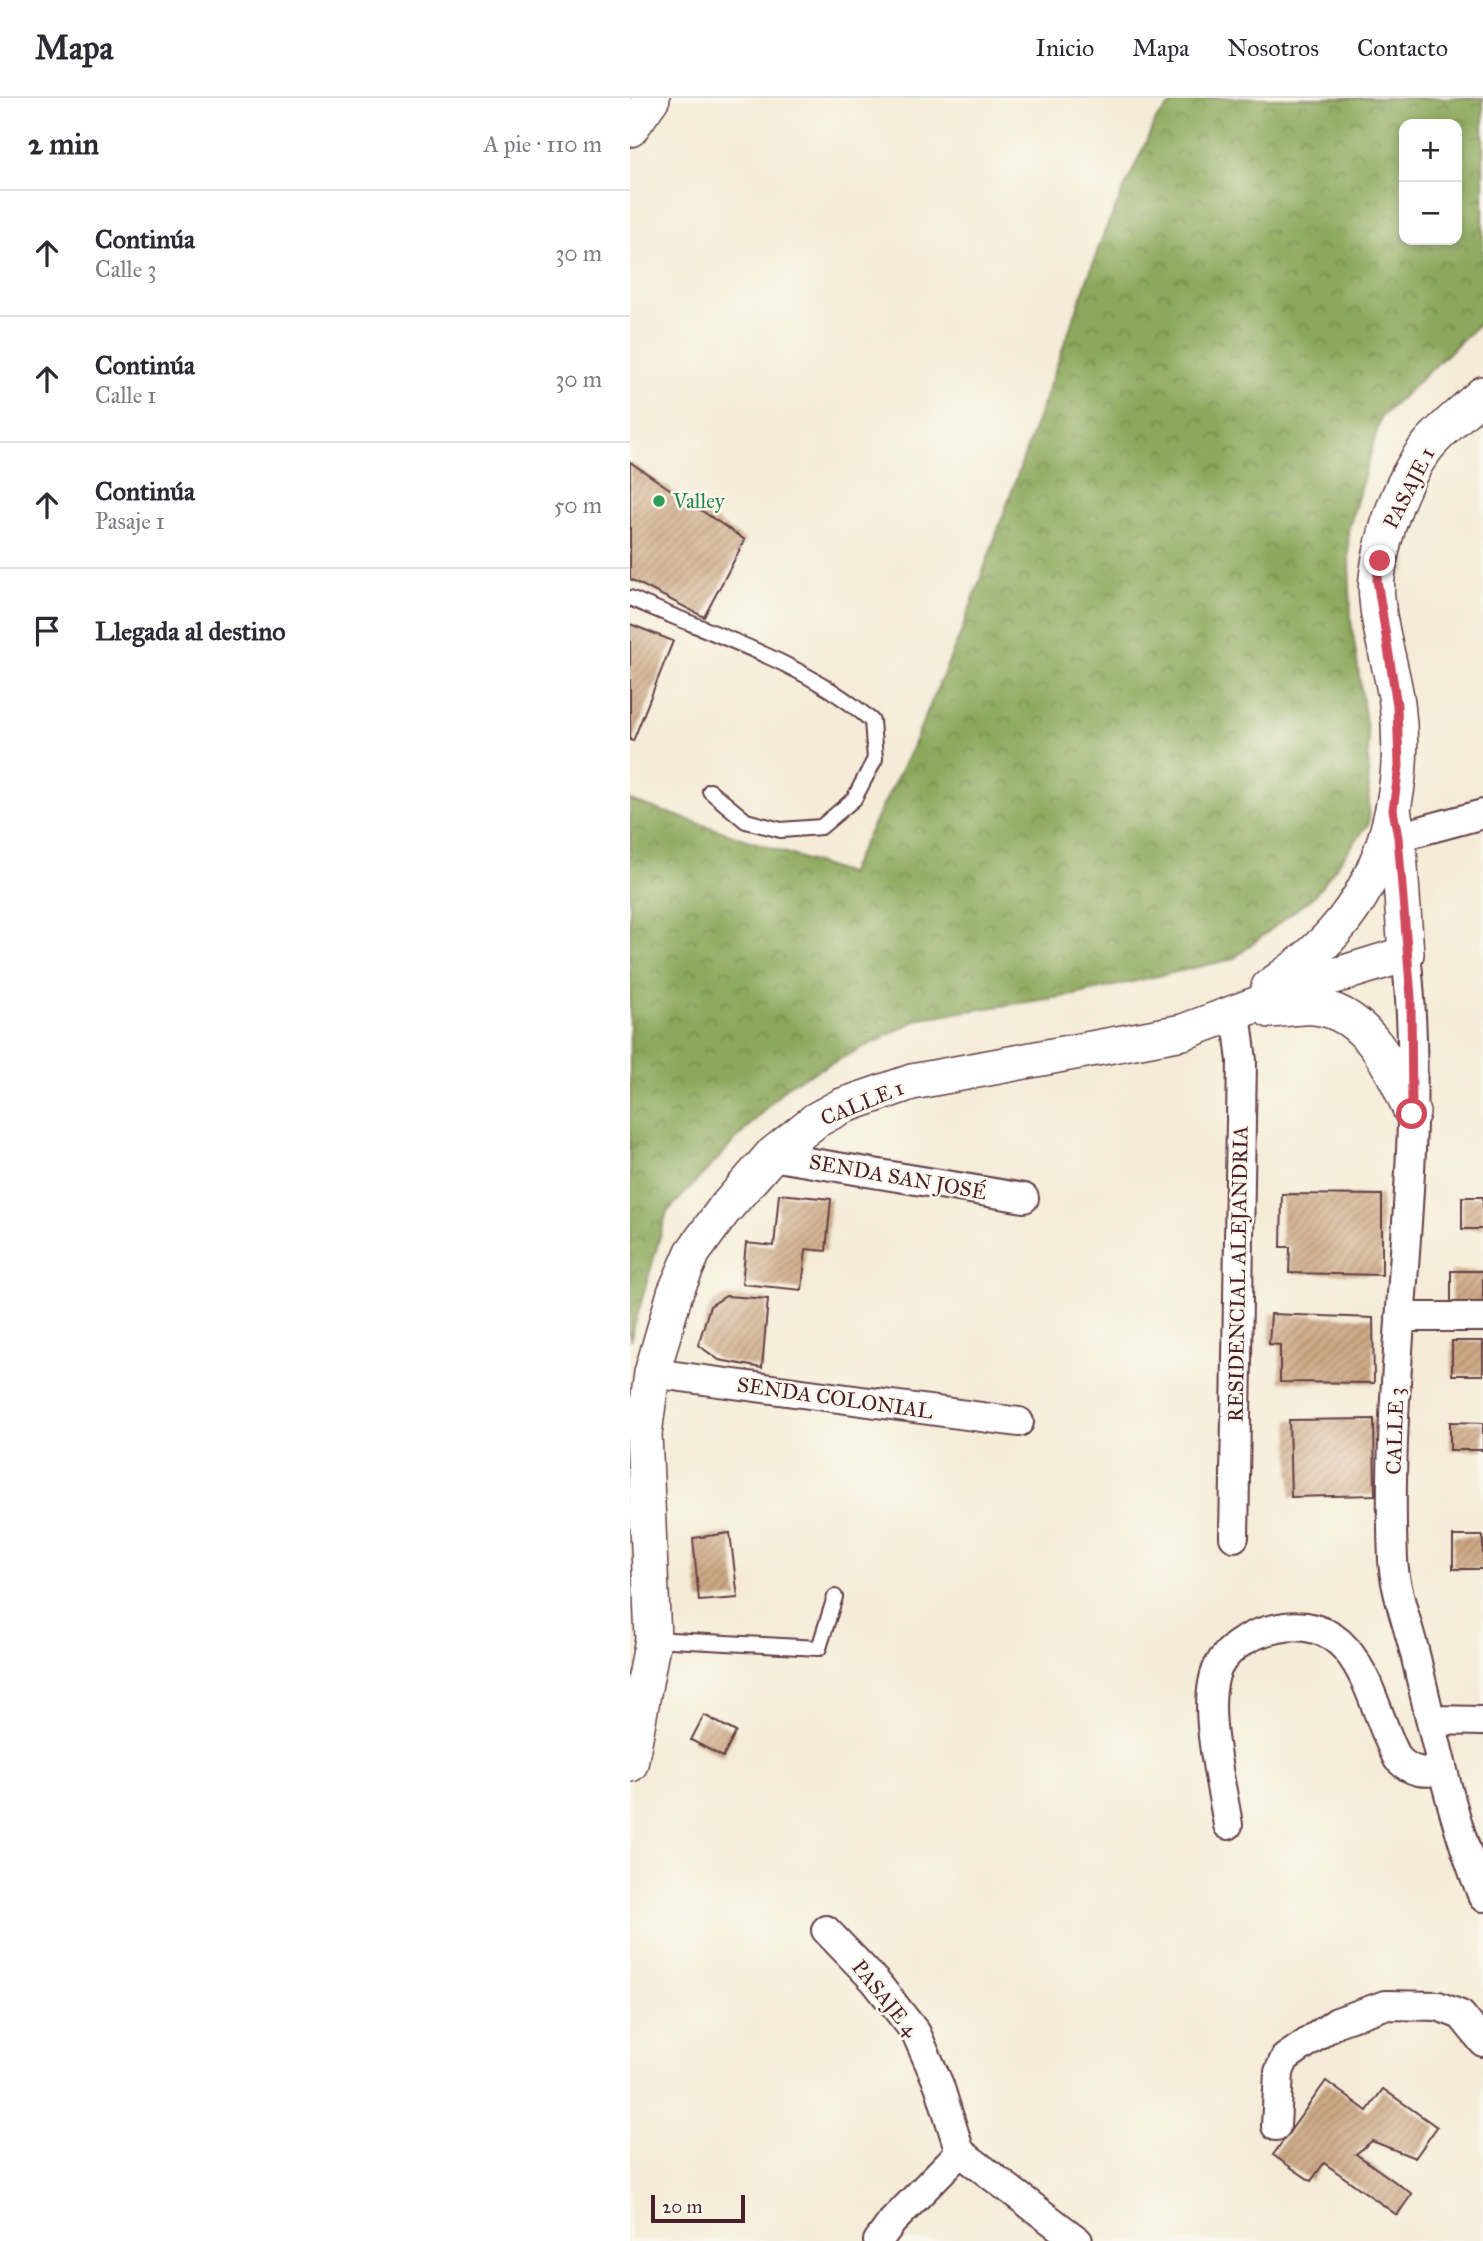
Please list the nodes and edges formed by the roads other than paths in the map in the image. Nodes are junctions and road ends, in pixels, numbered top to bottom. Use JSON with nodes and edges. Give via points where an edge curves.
{"nodes":[{"id":1,"x":652,"y":98,"type":"edge"},
{"id":2,"x":630,"y":129,"type":"edge"},
{"id":3,"x":1483,"y":394,"type":"edge"},
{"id":4,"x":630,"y":598,"type":"edge"},
{"id":5,"x":710,"y":791,"type":"dead end"},
{"id":6,"x":1483,"y":814,"type":"edge"},
{"id":7,"x":1395,"y":824,"type":"junction"},
{"id":8,"x":1406,"y":954,"type":"junction"},
{"id":9,"x":1236,"y":1012,"type":"junction"},
{"id":10,"x":1412,"y":1114,"type":"junction"},
{"id":11,"x":771,"y":1156,"type":"junction"},
{"id":12,"x":1024,"y":1198,"type":"dead end"},
{"id":13,"x":1401,"y":1317,"type":"junction"},
{"id":14,"x":1483,"y":1317,"type":"edge"},
{"id":15,"x":652,"y":1373,"type":"junction"},
{"id":16,"x":1018,"y":1422,"type":"dead end"},
{"id":17,"x":1234,"y":1537,"type":"dead end"},
{"id":18,"x":835,"y":1597,"type":"dead end"},
{"id":19,"x":653,"y":1639,"type":"junction"},
{"id":20,"x":1431,"y":1720,"type":"junction"},
{"id":21,"x":1483,"y":1721,"type":"edge"},
{"id":22,"x":630,"y":1764,"type":"edge"},
{"id":23,"x":1443,"y":1771,"type":"junction"},
{"id":24,"x":1228,"y":1825,"type":"dead end"},
{"id":25,"x":1483,"y":1897,"type":"edge"},
{"id":26,"x":826,"y":1930,"type":"dead end"},
{"id":27,"x":1483,"y":2042,"type":"edge"},
{"id":28,"x":1276,"y":2126,"type":"dead end"},
{"id":29,"x":960,"y":2152,"type":"junction"},
{"id":30,"x":878,"y":2241,"type":"edge"},
{"id":31,"x":1078,"y":2241,"type":"edge"}],
"edges":[{"from":1,"to":2,"type":"street"},
{"from":3,"to":7,"type":"street","name":"PASAJE 1","via":[[1431,443],[1388,524],[1382,549],[1377,580],[1397,705]]},
{"from":4,"to":5,"type":"lane","via":[[801,673],[849,701],[872,721],[876,759],[854,799],[821,827],[781,830],[746,821]]},
{"from":6,"to":7,"type":"street"},
{"from":7,"to":8,"type":"street"},
{"from":7,"to":9,"type":"street","via":[[1360,895],[1336,931],[1306,960]]},
{"from":8,"to":9,"type":"street","name":"CALLE 1"},
{"from":8,"to":10,"type":"street","name":"CALLE 3"},
{"from":9,"to":10,"type":"street","via":[[1316,1007],[1353,1022],[1393,1066]]},
{"from":9,"to":11,"type":"street","name":"CALLE 1","via":[[1182,1032],[912,1082],[842,1106],[816,1120]]},
{"from":9,"to":17,"type":"street","name":"RESIDENCIAL ALEJANDRIA","via":[[1242,1061]]},
{"from":10,"to":13,"type":"street","name":"CALLE 3"},
{"from":11,"to":12,"type":"street","name":"SENDA SAN JOSÉ"},
{"from":11,"to":15,"type":"street","name":"CALLE 1","via":[[693,1252],[675,1293]]},
{"from":13,"to":14,"type":"street"},
{"from":13,"to":20,"type":"street","name":"CALLE 3","via":[[1393,1439],[1393,1563]]},
{"from":15,"to":16,"type":"street","name":"SENDA COLONIAL"},
{"from":15,"to":19,"type":"street","name":"CALLE 1","via":[[644,1434]]},
{"from":18,"to":19,"type":"lane","via":[[820,1648]]},
{"from":19,"to":22,"type":"street","name":"CALLE 1"},
{"from":20,"to":21,"type":"street"},
{"from":20,"to":23,"type":"street","name":"CALLE 3"},
{"from":23,"to":24,"type":"street","via":[[1409,1770],[1398,1759],[1360,1667],[1322,1630],[1291,1625],[1258,1632],[1232,1649],[1218,1667],[1213,1693]]},
{"from":23,"to":25,"type":"street","name":"CALLE 3"},
{"from":26,"to":29,"type":"street","name":"PASAJE 4","via":[[876,1981],[916,2033],[939,2085]]},
{"from":27,"to":28,"type":"street","via":[[1461,2015],[1438,2006],[1385,2005],[1337,2022],[1285,2058],[1279,2072]]},
{"from":29,"to":30,"type":"street"},
{"from":29,"to":31,"type":"street"}]}
